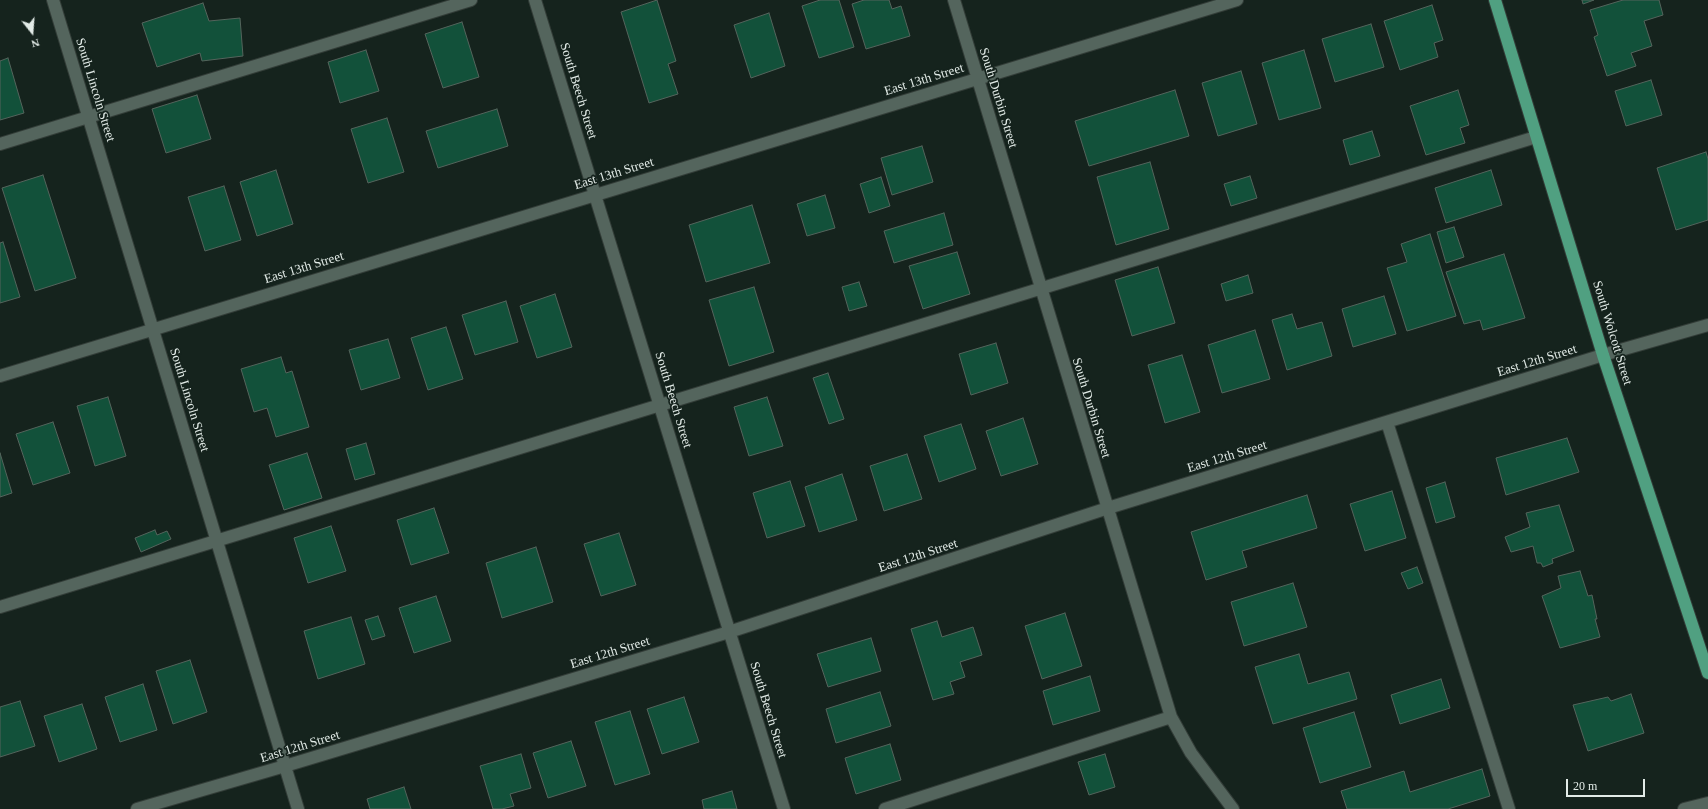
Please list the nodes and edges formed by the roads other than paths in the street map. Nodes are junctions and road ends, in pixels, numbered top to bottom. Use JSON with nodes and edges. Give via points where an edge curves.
{"nodes":[{"id":1,"x":53,"y":0,"type":"edge"},
{"id":2,"x":471,"y":0,"type":"edge"},
{"id":3,"x":535,"y":0,"type":"edge"},
{"id":4,"x":954,"y":0,"type":"edge"},
{"id":5,"x":1237,"y":0,"type":"edge"},
{"id":6,"x":1495,"y":0,"type":"edge"},
{"id":7,"x":978,"y":78,"type":"junction"},
{"id":8,"x":88,"y":117,"type":"junction"},
{"id":9,"x":1536,"y":137,"type":"junction"},
{"id":10,"x":0,"y":144,"type":"edge"},
{"id":11,"x":595,"y":195,"type":"junction"},
{"id":12,"x":1040,"y":289,"type":"junction"},
{"id":13,"x":1708,"y":325,"type":"edge"},
{"id":14,"x":152,"y":329,"type":"junction"},
{"id":15,"x":1603,"y":355,"type":"junction"},
{"id":16,"x":0,"y":376,"type":"edge"},
{"id":17,"x":660,"y":405,"type":"junction"},
{"id":18,"x":1387,"y":422,"type":"junction"},
{"id":19,"x":1108,"y":508,"type":"junction"},
{"id":20,"x":216,"y":540,"type":"junction"},
{"id":21,"x":0,"y":607,"type":"edge"},
{"id":22,"x":730,"y":632,"type":"junction"},
{"id":23,"x":1708,"y":673,"type":"edge"},
{"id":24,"x":1171,"y":717,"type":"junction"},
{"id":25,"x":285,"y":766,"type":"junction"},
{"id":26,"x":1708,"y":802,"type":"edge"},
{"id":27,"x":137,"y":809,"type":"edge"},
{"id":28,"x":298,"y":809,"type":"edge"},
{"id":29,"x":784,"y":809,"type":"edge"},
{"id":30,"x":885,"y":809,"type":"edge"},
{"id":31,"x":1233,"y":809,"type":"edge"},
{"id":32,"x":1509,"y":809,"type":"edge"},
{"id":33,"x":1684,"y":809,"type":"edge"}],
"edges":[{"from":1,"to":8,"type":"street","name":"South Lincoln Street"},
{"from":2,"to":8,"type":"street"},
{"from":3,"to":11,"type":"street","name":"South Beech Street"},
{"from":4,"to":7,"type":"street","name":"South Durbin Street"},
{"from":5,"to":7,"type":"street","name":"East 13th Street"},
{"from":6,"to":9,"type":"main road","name":"South Wolcott Street"},
{"from":7,"to":11,"type":"street","name":"East 13th Street"},
{"from":7,"to":12,"type":"street","name":"South Durbin Street"},
{"from":8,"to":10,"type":"street"},
{"from":8,"to":14,"type":"street","name":"South Lincoln Street"},
{"from":9,"to":12,"type":"street"},
{"from":9,"to":15,"type":"main road","name":"South Wolcott Street"},
{"from":11,"to":14,"type":"street","name":"East 13th Street"},
{"from":11,"to":17,"type":"street","name":"South Beech Street"},
{"from":12,"to":17,"type":"street"},
{"from":12,"to":19,"type":"street","name":"South Durbin Street"},
{"from":13,"to":15,"type":"street","name":"East 12th Street"},
{"from":14,"to":16,"type":"street","name":"East 13th Street"},
{"from":14,"to":20,"type":"street","name":"South Lincoln Street"},
{"from":15,"to":18,"type":"street","name":"East 12th Street"},
{"from":15,"to":23,"type":"main road","name":"South Wolcott Street"},
{"from":17,"to":20,"type":"street"},
{"from":17,"to":22,"type":"street","name":"South Beech Street"},
{"from":18,"to":19,"type":"street","name":"East 12th Street"},
{"from":18,"to":32,"type":"street"},
{"from":19,"to":22,"type":"street","name":"East 12th Street"},
{"from":19,"to":24,"type":"street","name":"South Durbin Street"},
{"from":20,"to":21,"type":"street"},
{"from":20,"to":25,"type":"street","name":"South Lincoln Street"},
{"from":22,"to":25,"type":"street","name":"East 12th Street"},
{"from":22,"to":29,"type":"street","name":"South Beech Street"},
{"from":24,"to":30,"type":"street"},
{"from":24,"to":31,"type":"street","name":"South Durbin Street","via":[[1191,754]]},
{"from":25,"to":27,"type":"street","name":"East 12th Street"},
{"from":25,"to":28,"type":"street","name":"South Lincoln Street"},
{"from":26,"to":33,"type":"street"}]}
